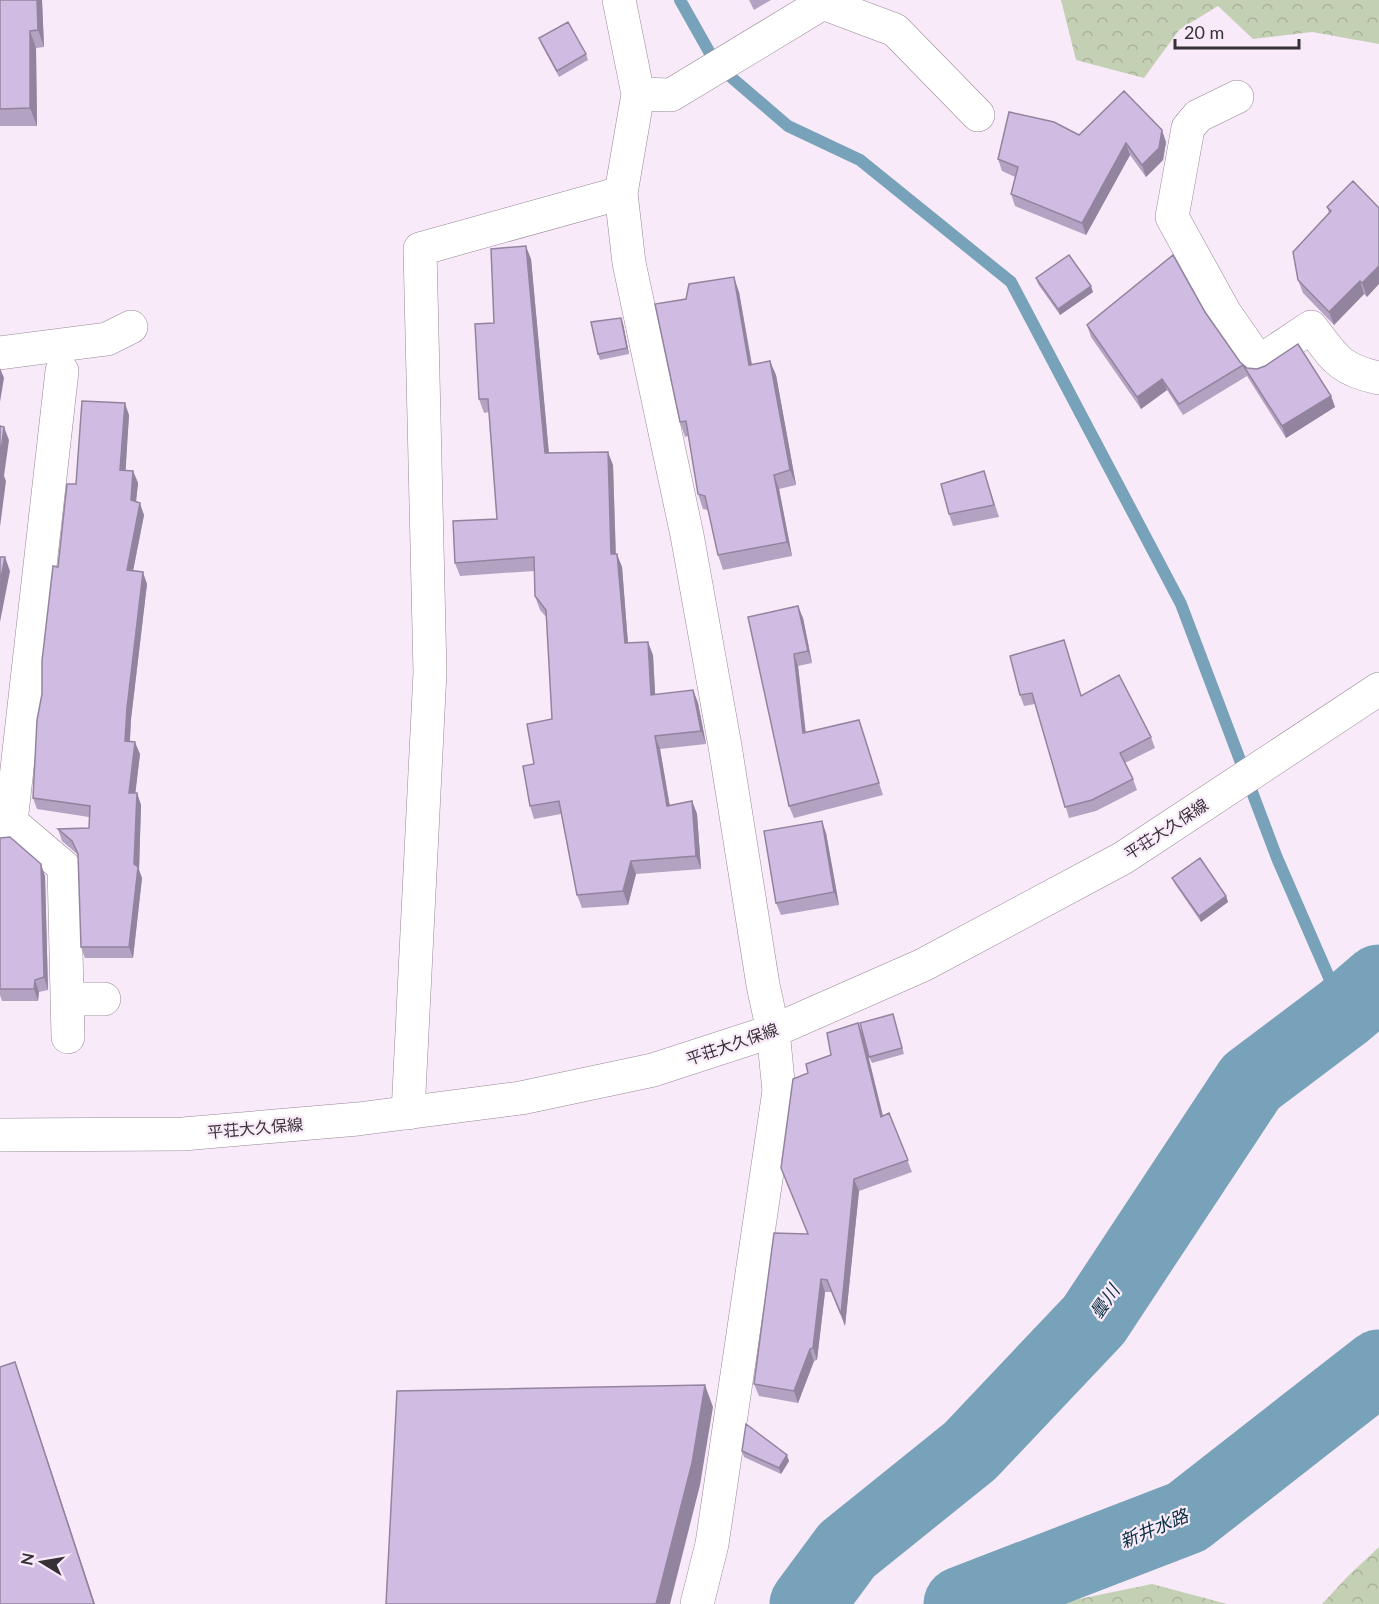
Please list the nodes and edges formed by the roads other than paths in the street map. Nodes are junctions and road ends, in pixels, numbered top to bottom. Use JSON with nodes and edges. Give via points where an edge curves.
{"nodes":[{"id":1,"x":620,"y":0,"type":"edge"},
{"id":2,"x":638,"y":94,"type":"junction"},
{"id":3,"x":1237,"y":98,"type":"dead end"},
{"id":4,"x":978,"y":115,"type":"dead end"},
{"id":5,"x":621,"y":193,"type":"junction"},
{"id":6,"x":131,"y":327,"type":"dead end"},
{"id":7,"x":0,"y":353,"type":"edge"},
{"id":8,"x":62,"y":371,"type":"dead end"},
{"id":9,"x":1379,"y":378,"type":"edge"},
{"id":10,"x":1379,"y":689,"type":"edge"},
{"id":11,"x":5,"y":822,"type":"edge"},
{"id":12,"x":67,"y":999,"type":"junction"},
{"id":13,"x":104,"y":999,"type":"dead end"},
{"id":14,"x":773,"y":1030,"type":"junction"},
{"id":15,"x":68,"y":1037,"type":"dead end"},
{"id":16,"x":408,"y":1113,"type":"junction"},
{"id":17,"x":0,"y":1135,"type":"edge"},
{"id":18,"x":698,"y":1604,"type":"edge"}],
"edges":[{"from":1,"to":2,"type":"street"},
{"from":2,"to":4,"type":"street","via":[[671,96],[823,3],[895,30]]},
{"from":2,"to":5,"type":"street"},
{"from":3,"to":9,"type":"street","via":[[1198,116],[1188,128],[1172,217],[1225,313],[1258,362],[1311,327],[1339,363]]},
{"from":5,"to":14,"type":"street","via":[[629,263],[687,535]]},
{"from":5,"to":16,"type":"street","via":[[420,249],[430,672]]},
{"from":6,"to":7,"type":"street","via":[[107,339]]},
{"from":8,"to":11,"type":"street"},
{"from":10,"to":14,"type":"street","name":"平荘大久保線","via":[[1123,858],[934,959]]},
{"from":11,"to":12,"type":"street","via":[[64,867]]},
{"from":12,"to":13,"type":"street"},
{"from":12,"to":15,"type":"street"},
{"from":14,"to":16,"type":"street","name":"平荘大久保線","via":[[653,1070],[521,1098]]},
{"from":14,"to":18,"type":"street","via":[[779,1091],[712,1544]]},
{"from":16,"to":17,"type":"street","name":"平荘大久保線","via":[[183,1134]]}]}
